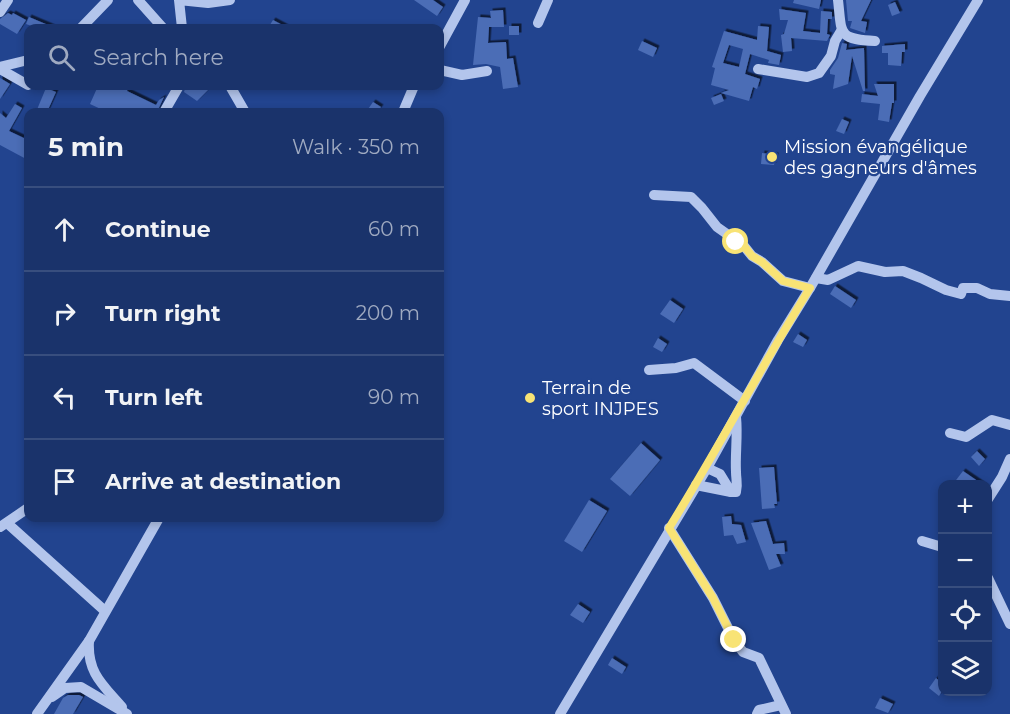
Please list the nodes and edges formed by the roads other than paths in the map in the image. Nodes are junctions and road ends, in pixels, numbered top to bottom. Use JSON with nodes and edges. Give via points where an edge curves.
{"nodes":[{"id":1,"x":8,"y":0,"type":"edge"},
{"id":2,"x":108,"y":0,"type":"edge"},
{"id":3,"x":138,"y":0,"type":"edge"},
{"id":4,"x":178,"y":0,"type":"edge"},
{"id":5,"x":230,"y":0,"type":"edge"},
{"id":6,"x":465,"y":0,"type":"edge"},
{"id":7,"x":548,"y":0,"type":"edge"},
{"id":8,"x":838,"y":0,"type":"edge"},
{"id":9,"x":978,"y":0,"type":"edge"},
{"id":10,"x":0,"y":12,"type":"edge"},
{"id":11,"x":538,"y":23,"type":"dead end"},
{"id":12,"x":85,"y":24,"type":"edge"},
{"id":13,"x":159,"y":24,"type":"edge"},
{"id":14,"x":181,"y":24,"type":"edge"},
{"id":15,"x":841,"y":31,"type":"junction"},
{"id":16,"x":444,"y":39,"type":"edge"},
{"id":17,"x":875,"y":41,"type":"dead end"},
{"id":18,"x":24,"y":61,"type":"edge"},
{"id":19,"x":0,"y":68,"type":"edge"},
{"id":20,"x":758,"y":69,"type":"dead end"},
{"id":21,"x":444,"y":71,"type":"edge"},
{"id":22,"x":487,"y":71,"type":"dead end"},
{"id":23,"x":24,"y":82,"type":"edge"},
{"id":24,"x":177,"y":90,"type":"edge"},
{"id":25,"x":232,"y":90,"type":"edge"},
{"id":26,"x":412,"y":90,"type":"edge"},
{"id":27,"x":166,"y":108,"type":"edge"},
{"id":28,"x":243,"y":108,"type":"edge"},
{"id":29,"x":405,"y":108,"type":"edge"},
{"id":30,"x":654,"y":195,"type":"dead end"},
{"id":31,"x":816,"y":278,"type":"junction"},
{"id":32,"x":810,"y":288,"type":"junction"},
{"id":33,"x":1010,"y":296,"type":"edge"},
{"id":34,"x":649,"y":370,"type":"dead end"},
{"id":35,"x":746,"y":401,"type":"junction"},
{"id":36,"x":736,"y":416,"type":"junction"},
{"id":37,"x":1010,"y":426,"type":"edge"},
{"id":38,"x":950,"y":433,"type":"dead end"},
{"id":39,"x":1010,"y":459,"type":"edge"},
{"id":40,"x":707,"y":468,"type":"junction"},
{"id":41,"x":696,"y":485,"type":"junction"},
{"id":42,"x":731,"y":492,"type":"junction"},
{"id":43,"x":992,"y":492,"type":"edge"},
{"id":44,"x":24,"y":511,"type":"edge"},
{"id":45,"x":157,"y":522,"type":"edge"},
{"id":46,"x":3,"y":525,"type":"edge"},
{"id":47,"x":669,"y":528,"type":"junction"},
{"id":48,"x":922,"y":541,"type":"dead end"},
{"id":49,"x":938,"y":546,"type":"edge"},
{"id":50,"x":992,"y":588,"type":"edge"},
{"id":51,"x":105,"y":611,"type":"junction"},
{"id":52,"x":1010,"y":624,"type":"edge"},
{"id":53,"x":89,"y":641,"type":"junction"},
{"id":54,"x":44,"y":702,"type":"junction"},
{"id":55,"x":783,"y":709,"type":"edge"},
{"id":56,"x":37,"y":714,"type":"edge"},
{"id":57,"x":128,"y":714,"type":"edge"},
{"id":58,"x":560,"y":714,"type":"edge"},
{"id":59,"x":757,"y":714,"type":"edge"}],
"edges":[{"from":1,"to":10,"type":"street"},
{"from":2,"to":12,"type":"street"},
{"from":3,"to":13,"type":"street"},
{"from":4,"to":5,"type":"street"},
{"from":4,"to":14,"type":"street"},
{"from":6,"to":16,"type":"street"},
{"from":7,"to":11,"type":"street"},
{"from":8,"to":15,"type":"street"},
{"from":9,"to":31,"type":"street"},
{"from":15,"to":17,"type":"street","via":[[855,40]]},
{"from":15,"to":20,"type":"street","via":[[819,73],[807,77]]},
{"from":18,"to":19,"type":"street"},
{"from":19,"to":23,"type":"street"},
{"from":21,"to":22,"type":"street","via":[[462,75]]},
{"from":24,"to":27,"type":"street"},
{"from":25,"to":28,"type":"street"},
{"from":26,"to":29,"type":"street"},
{"from":30,"to":32,"type":"street","via":[[691,197],[717,227],[783,281]]},
{"from":31,"to":32,"type":"street"},
{"from":31,"to":33,"type":"street","via":[[828,280],[858,266],[903,271],[961,294],[963,288],[976,288]]},
{"from":32,"to":35,"type":"street"},
{"from":34,"to":35,"type":"street","via":[[694,363]]},
{"from":35,"to":36,"type":"street"},
{"from":36,"to":40,"type":"street"},
{"from":36,"to":42,"type":"street","via":[[738,482],[735,492]]},
{"from":37,"to":38,"type":"street","via":[[992,420],[966,437]]},
{"from":39,"to":43,"type":"street"},
{"from":40,"to":41,"type":"street"},
{"from":40,"to":42,"type":"street","via":[[720,474]]},
{"from":41,"to":42,"type":"street"},
{"from":41,"to":47,"type":"street"},
{"from":44,"to":46,"type":"street"},
{"from":45,"to":51,"type":"street"},
{"from":46,"to":51,"type":"street"},
{"from":47,"to":55,"type":"street","via":[[734,640],[743,652],[759,658]]},
{"from":47,"to":58,"type":"street"},
{"from":48,"to":49,"type":"street"},
{"from":50,"to":52,"type":"street"},
{"from":51,"to":53,"type":"street"},
{"from":53,"to":54,"type":"street"},
{"from":53,"to":57,"type":"street","via":[[88,657],[93,671]]},
{"from":54,"to":56,"type":"street"},
{"from":54,"to":57,"type":"street","via":[[65,688],[81,687]]},
{"from":55,"to":59,"type":"street","via":[[759,710]]}]}
